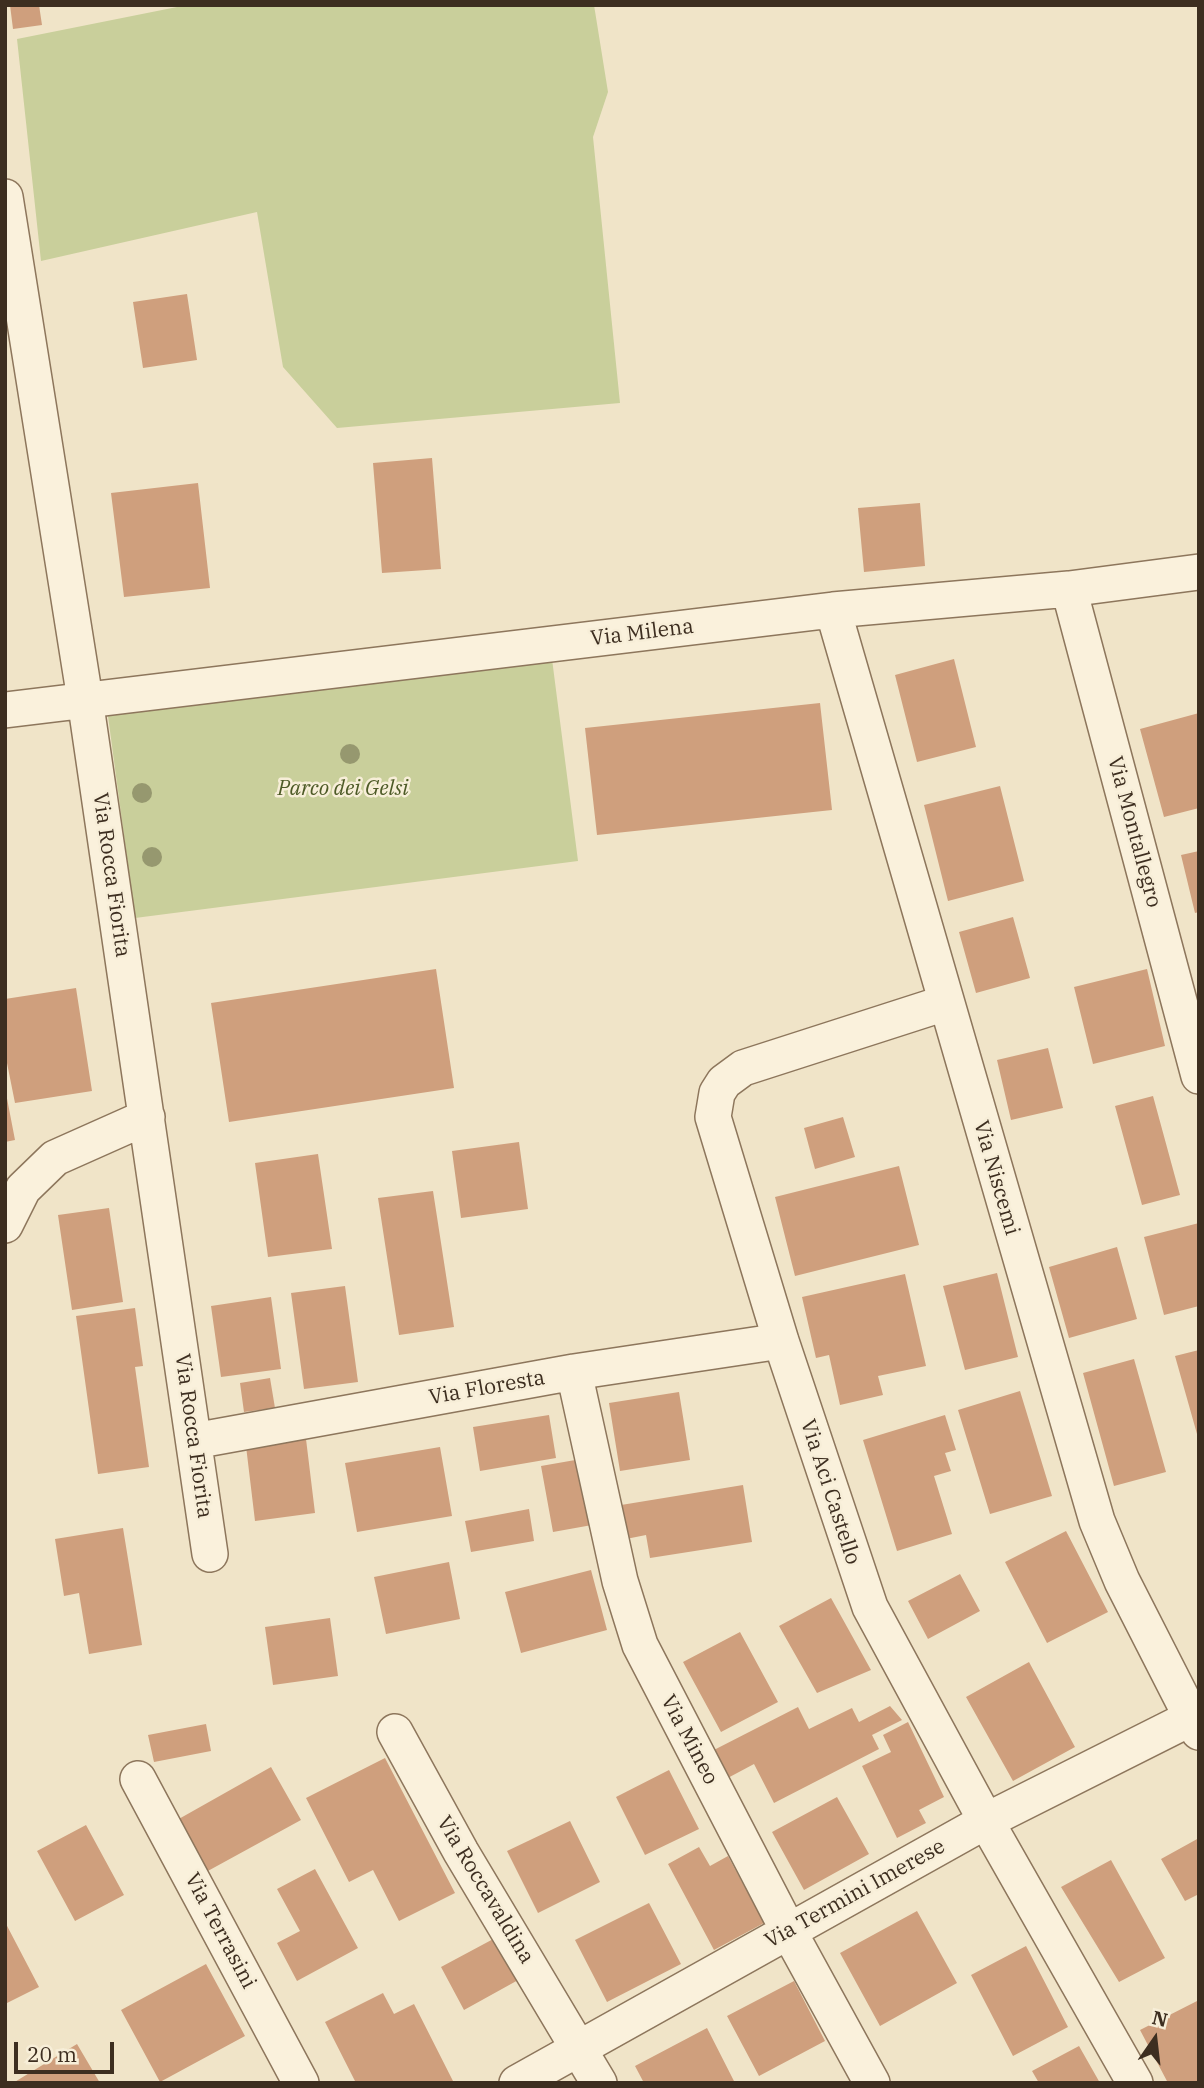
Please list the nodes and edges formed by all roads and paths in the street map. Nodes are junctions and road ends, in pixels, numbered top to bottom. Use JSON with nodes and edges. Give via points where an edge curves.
{"nodes":[{"id":1,"x":5,"y":197,"type":"edge"},
{"id":2,"x":1199,"y":572,"type":"edge"},
{"id":3,"x":1069,"y":589,"type":"junction"},
{"id":4,"x":832,"y":610,"type":"junction"},
{"id":5,"x":85,"y":699,"type":"junction"},
{"id":6,"x":5,"y":710,"type":"edge"},
{"id":7,"x":945,"y":1003,"type":"junction"},
{"id":8,"x":1199,"y":1076,"type":"edge"},
{"id":9,"x":146,"y":1117,"type":"junction"},
{"id":10,"x":5,"y":1225,"type":"edge"},
{"id":11,"x":781,"y":1341,"type":"junction"},
{"id":12,"x":574,"y":1372,"type":"junction"},
{"id":13,"x":194,"y":1441,"type":"junction"},
{"id":14,"x":210,"y":1554,"type":"dead end"},
{"id":15,"x":1196,"y":1721,"type":"edge"},
{"id":16,"x":395,"y":1732,"type":"dead end"},
{"id":17,"x":138,"y":1779,"type":"dead end"},
{"id":18,"x":986,"y":1821,"type":"junction"},
{"id":19,"x":788,"y":1930,"type":"junction"},
{"id":20,"x":580,"y":2047,"type":"junction"},
{"id":21,"x":301,"y":2083,"type":"edge"},
{"id":22,"x":517,"y":2083,"type":"edge"},
{"id":23,"x":599,"y":2083,"type":"edge"},
{"id":24,"x":872,"y":2083,"type":"edge"},
{"id":25,"x":1135,"y":2083,"type":"edge"}],
"edges":[{"from":1,"to":5,"type":"street","name":"Via Rocca Fiorita"},
{"from":2,"to":3,"type":"street","name":"Via Milena"},
{"from":3,"to":4,"type":"street","name":"Via Milena"},
{"from":3,"to":8,"type":"street","name":"Via Montallegro"},
{"from":4,"to":5,"type":"street","name":"Via Milena"},
{"from":4,"to":7,"type":"street","name":"Via Niscemi"},
{"from":5,"to":6,"type":"street","name":"Via Milena"},
{"from":5,"to":9,"type":"street","name":"Via Rocca Fiorita"},
{"from":7,"to":11,"type":"street","name":"Via Aci Castello","via":[[743,1068],[717,1093],[715,1126]]},
{"from":7,"to":15,"type":"street","name":"Via Niscemi","via":[[1097,1521],[1122,1581]]},
{"from":9,"to":10,"type":"street","via":[[55,1158],[23,1189]]},
{"from":9,"to":13,"type":"street","name":"Via Rocca Fiorita"},
{"from":11,"to":12,"type":"street","name":"Via Floresta"},
{"from":11,"to":18,"type":"street","name":"Via Aci Castello","via":[[870,1607]]},
{"from":12,"to":13,"type":"street","name":"Via Floresta"},
{"from":12,"to":19,"type":"street","name":"Via Mineo","via":[[633,1626]]},
{"from":13,"to":14,"type":"street","name":"Via Rocca Fiorita"},
{"from":15,"to":18,"type":"street","name":"Via Termini Imerese"},
{"from":16,"to":20,"type":"street","name":"Via Roccavaldina","via":[[460,1852]]},
{"from":17,"to":21,"type":"street","name":"Via Terrasini"},
{"from":18,"to":19,"type":"street","name":"Via Termini Imerese"},
{"from":18,"to":25,"type":"street","name":"Via Aci Castello"},
{"from":19,"to":20,"type":"street","name":"Via Termini Imerese"},
{"from":19,"to":24,"type":"street","name":"Via Mineo"},
{"from":20,"to":22,"type":"street","name":"Via Termini Imerese"},
{"from":20,"to":23,"type":"street","name":"Via Roccavaldina"}]}
